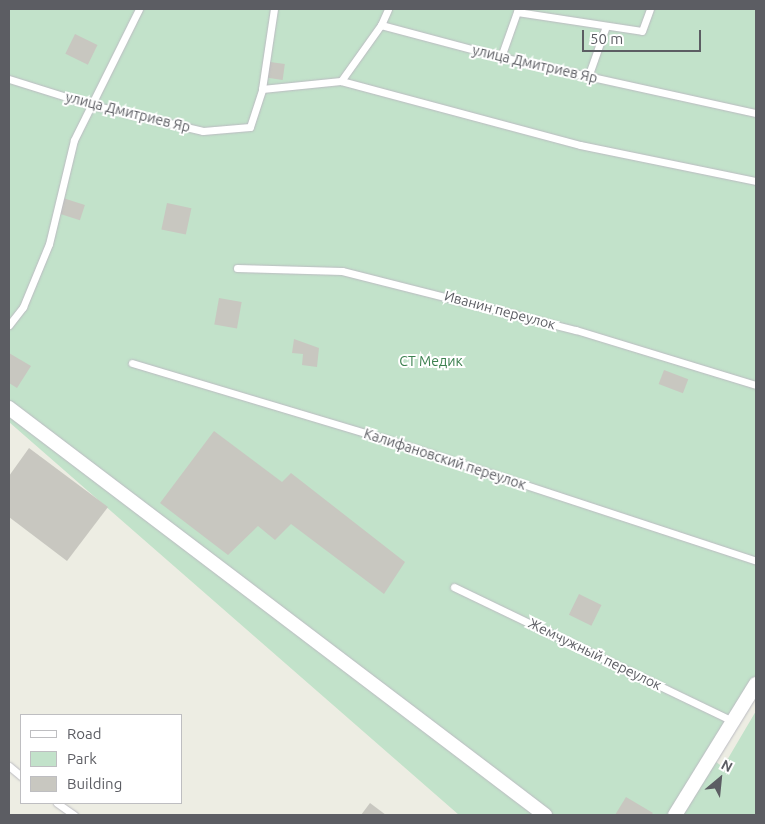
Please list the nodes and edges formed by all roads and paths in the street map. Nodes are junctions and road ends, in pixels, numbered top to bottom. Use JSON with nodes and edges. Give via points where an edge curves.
{"nodes":[{"id":1,"x":139,"y":9,"type":"edge"},
{"id":2,"x":274,"y":9,"type":"edge"},
{"id":3,"x":388,"y":9,"type":"edge"},
{"id":4,"x":650,"y":9,"type":"edge"},
{"id":5,"x":517,"y":10,"type":"edge"},
{"id":6,"x":380,"y":25,"type":"junction"},
{"id":7,"x":606,"y":26,"type":"junction"},
{"id":8,"x":501,"y":57,"type":"junction"},
{"id":9,"x":588,"y":77,"type":"junction"},
{"id":10,"x":9,"y":79,"type":"edge"},
{"id":11,"x":340,"y":80,"type":"junction"},
{"id":12,"x":262,"y":89,"type":"junction"},
{"id":13,"x":92,"y":105,"type":"junction"},
{"id":14,"x":756,"y":114,"type":"edge"},
{"id":15,"x":756,"y":181,"type":"edge"},
{"id":16,"x":237,"y":268,"type":"dead end"},
{"id":17,"x":9,"y":325,"type":"edge"},
{"id":18,"x":132,"y":362,"type":"dead end"},
{"id":19,"x":756,"y":385,"type":"edge"},
{"id":20,"x":9,"y":408,"type":"edge"},
{"id":21,"x":756,"y":561,"type":"edge"},
{"id":22,"x":454,"y":587,"type":"dead end"},
{"id":23,"x":755,"y":688,"type":"edge"},
{"id":24,"x":736,"y":723,"type":"junction"},
{"id":25,"x":9,"y":766,"type":"edge"},
{"id":26,"x":20,"y":775,"type":"edge"},
{"id":27,"x":59,"y":804,"type":"edge"},
{"id":28,"x":74,"y":815,"type":"edge"},
{"id":29,"x":545,"y":815,"type":"edge"},
{"id":30,"x":675,"y":815,"type":"edge"}],
"edges":[{"from":1,"to":13,"type":"lane"},
{"from":2,"to":12,"type":"lane"},
{"from":3,"to":6,"type":"lane"},
{"from":4,"to":7,"type":"lane","via":[[642,31]]},
{"from":5,"to":7,"type":"lane"},
{"from":5,"to":8,"type":"lane"},
{"from":6,"to":8,"type":"lane","name":"улица Дмитриев Яр"},
{"from":6,"to":11,"type":"lane"},
{"from":7,"to":9,"type":"lane"},
{"from":8,"to":9,"type":"lane","name":"улица Дмитриев Яр"},
{"from":9,"to":14,"type":"lane","name":"улица Дмитриев Яр"},
{"from":10,"to":13,"type":"lane","name":"улица Дмитриев Яр"},
{"from":11,"to":12,"type":"lane"},
{"from":11,"to":15,"type":"lane","via":[[580,145]]},
{"from":12,"to":13,"type":"lane","name":"улица Дмитриев Яр","via":[[250,127],[203,131]]},
{"from":13,"to":17,"type":"lane","via":[[74,140],[49,244],[23,307]]},
{"from":16,"to":19,"type":"lane","name":"Иванин переулок","via":[[342,271],[567,328]]},
{"from":18,"to":21,"type":"lane","name":"Калифановский переулок","via":[[392,441]]},
{"from":20,"to":29,"type":"street"},
{"from":22,"to":24,"type":"lane","name":"Жемчужный переулок"},
{"from":23,"to":24,"type":"street"},
{"from":24,"to":30,"type":"street"},
{"from":25,"to":26,"type":"lane"},
{"from":27,"to":28,"type":"lane"}]}
